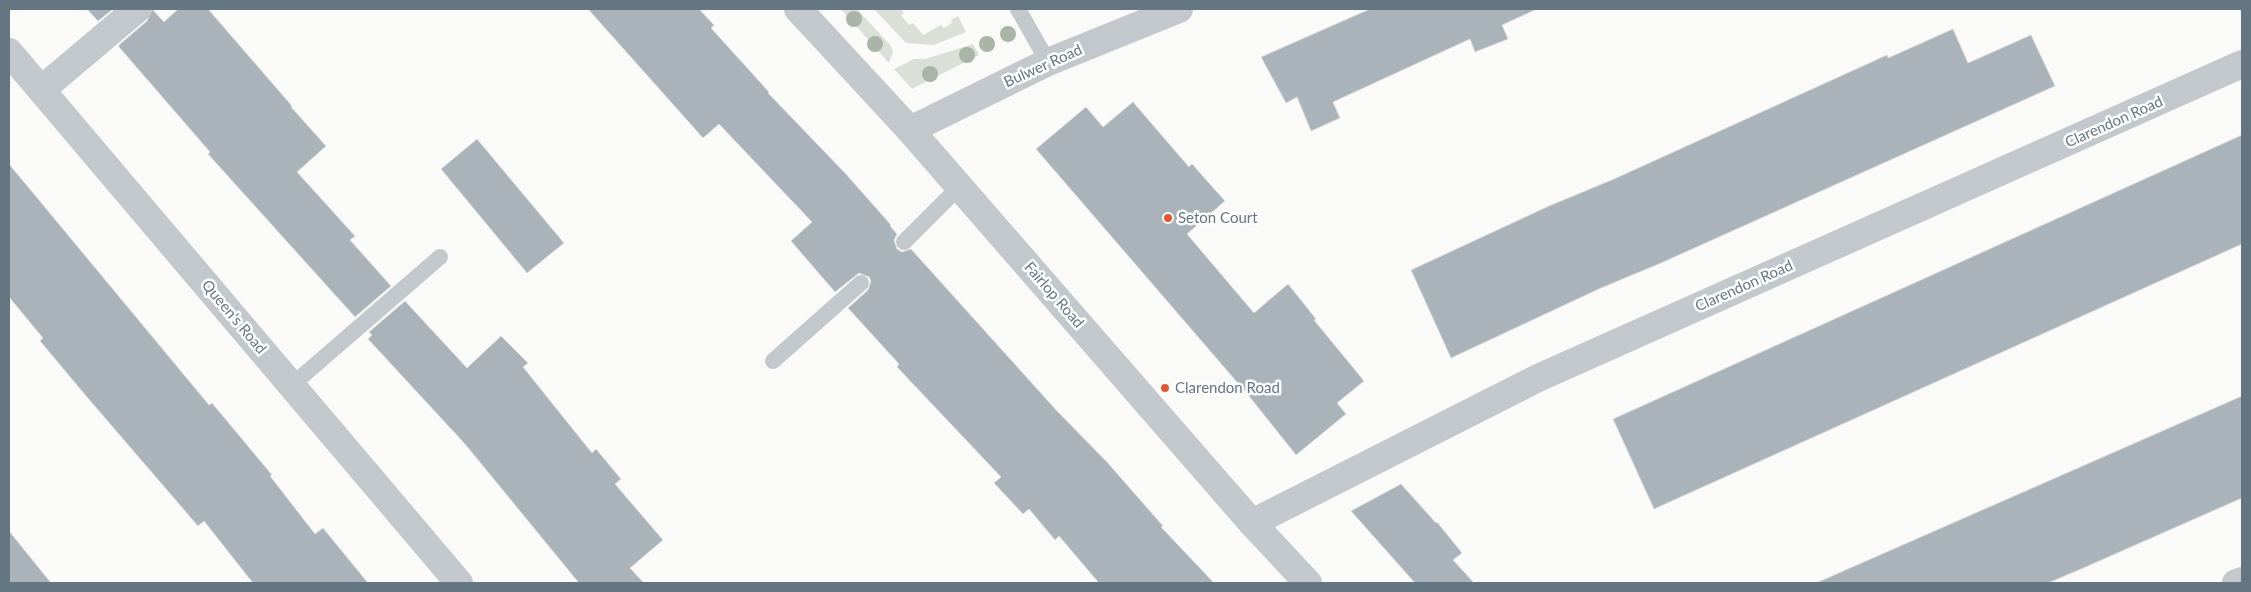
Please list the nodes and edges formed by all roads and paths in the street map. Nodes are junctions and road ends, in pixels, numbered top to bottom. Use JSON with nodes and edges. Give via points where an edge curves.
{"nodes":[{"id":1,"x":137,"y":9,"type":"edge"},
{"id":2,"x":798,"y":9,"type":"edge"},
{"id":3,"x":1018,"y":9,"type":"edge"},
{"id":4,"x":1179,"y":9,"type":"edge"},
{"id":5,"x":9,"y":52,"type":"edge"},
{"id":6,"x":1048,"y":62,"type":"junction"},
{"id":7,"x":2242,"y":64,"type":"edge"},
{"id":8,"x":41,"y":90,"type":"junction"},
{"id":9,"x":910,"y":130,"type":"junction"},
{"id":10,"x":960,"y":187,"type":"junction"},
{"id":11,"x":904,"y":242,"type":"dead end"},
{"id":12,"x":440,"y":257,"type":"dead end"},
{"id":13,"x":861,"y":283,"type":"dead end"},
{"id":14,"x":773,"y":361,"type":"dead end"},
{"id":15,"x":292,"y":385,"type":"junction"},
{"id":16,"x":1252,"y":523,"type":"junction"},
{"id":17,"x":2242,"y":581,"type":"edge"},
{"id":18,"x":459,"y":583,"type":"edge"},
{"id":19,"x":1308,"y":583,"type":"edge"},
{"id":20,"x":2236,"y":583,"type":"edge"}],
"edges":[{"from":1,"to":8,"type":"street"},
{"from":2,"to":9,"type":"street","name":"Fairlop Road"},
{"from":3,"to":6,"type":"lane"},
{"from":4,"to":6,"type":"street","name":"Bulwer Road"},
{"from":5,"to":8,"type":"street","name":"Queen's Road"},
{"from":6,"to":9,"type":"street","name":"Bulwer Road"},
{"from":7,"to":16,"type":"street","name":"Clarendon Road","via":[[1538,378]]},
{"from":8,"to":15,"type":"street","name":"Queen's Road"},
{"from":9,"to":10,"type":"street","name":"Fairlop Road"},
{"from":10,"to":11,"type":"lane"},
{"from":10,"to":16,"type":"street","name":"Fairlop Road"},
{"from":12,"to":15,"type":"lane"},
{"from":13,"to":14,"type":"lane"},
{"from":15,"to":18,"type":"street","name":"Queen's Road"},
{"from":16,"to":19,"type":"street","name":"Fairlop Road"},
{"from":17,"to":20,"type":"street"}]}
